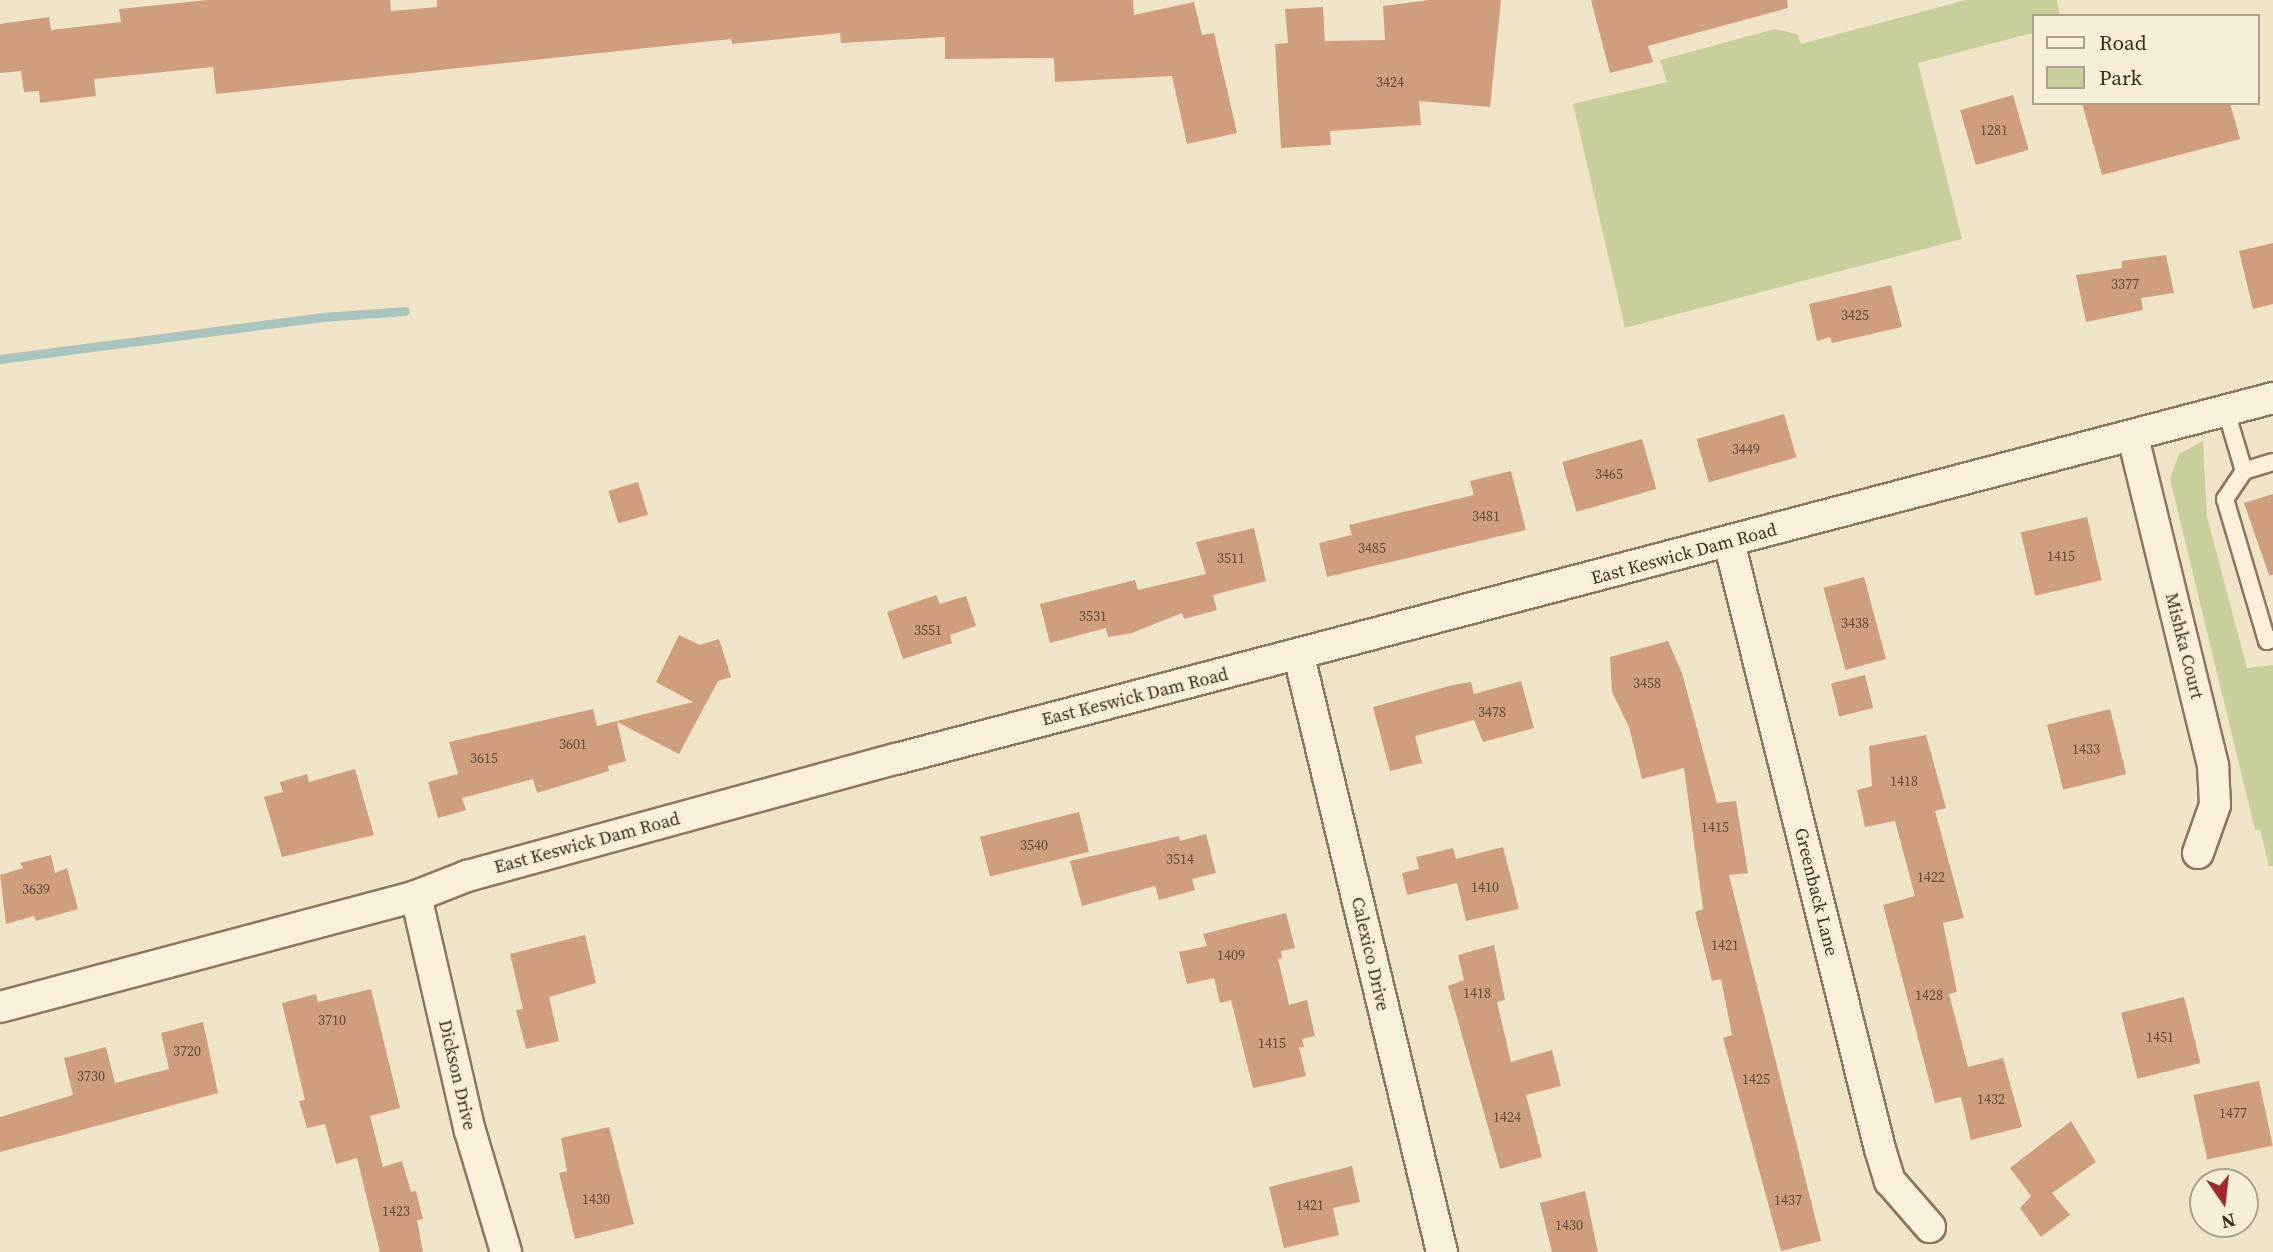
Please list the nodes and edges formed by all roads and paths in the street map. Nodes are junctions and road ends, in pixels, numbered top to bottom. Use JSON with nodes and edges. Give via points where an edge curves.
{"nodes":[{"id":1,"x":2273,"y":398,"type":"edge"},
{"id":2,"x":2226,"y":411,"type":"junction"},
{"id":3,"x":2133,"y":438,"type":"junction"},
{"id":4,"x":2273,"y":462,"type":"edge"},
{"id":5,"x":2244,"y":471,"type":"junction"},
{"id":6,"x":1729,"y":542,"type":"junction"},
{"id":7,"x":2273,"y":639,"type":"edge"},
{"id":8,"x":1299,"y":656,"type":"junction"},
{"id":9,"x":2198,"y":853,"type":"dead end"},
{"id":10,"x":416,"y":897,"type":"junction"},
{"id":11,"x":0,"y":1007,"type":"edge"},
{"id":12,"x":1930,"y":1227,"type":"dead end"},
{"id":13,"x":506,"y":1252,"type":"edge"},
{"id":14,"x":1442,"y":1252,"type":"edge"}],
"edges":[{"from":1,"to":2,"type":"street","name":"East Keswick Dam Road"},
{"from":2,"to":3,"type":"street","name":"East Keswick Dam Road"},
{"from":2,"to":5,"type":"lane"},
{"from":3,"to":6,"type":"street","name":"East Keswick Dam Road"},
{"from":3,"to":9,"type":"street","name":"Mishka Court","via":[[2213,766],[2215,805]]},
{"from":4,"to":5,"type":"lane"},
{"from":5,"to":7,"type":"lane","via":[[2225,499],[2267,641]]},
{"from":6,"to":8,"type":"street","name":"East Keswick Dam Road"},
{"from":6,"to":12,"type":"street","name":"Greenback Lane","via":[[1880,1149],[1890,1181]]},
{"from":8,"to":10,"type":"street","name":"East Keswick Dam Road","via":[[869,766],[480,873]]},
{"from":8,"to":14,"type":"street","name":"Calexico Drive"},
{"from":10,"to":11,"type":"street","name":"East Keswick Dam Road"},
{"from":10,"to":13,"type":"street","name":"Dickson Drive","via":[[470,1131]]}]}
